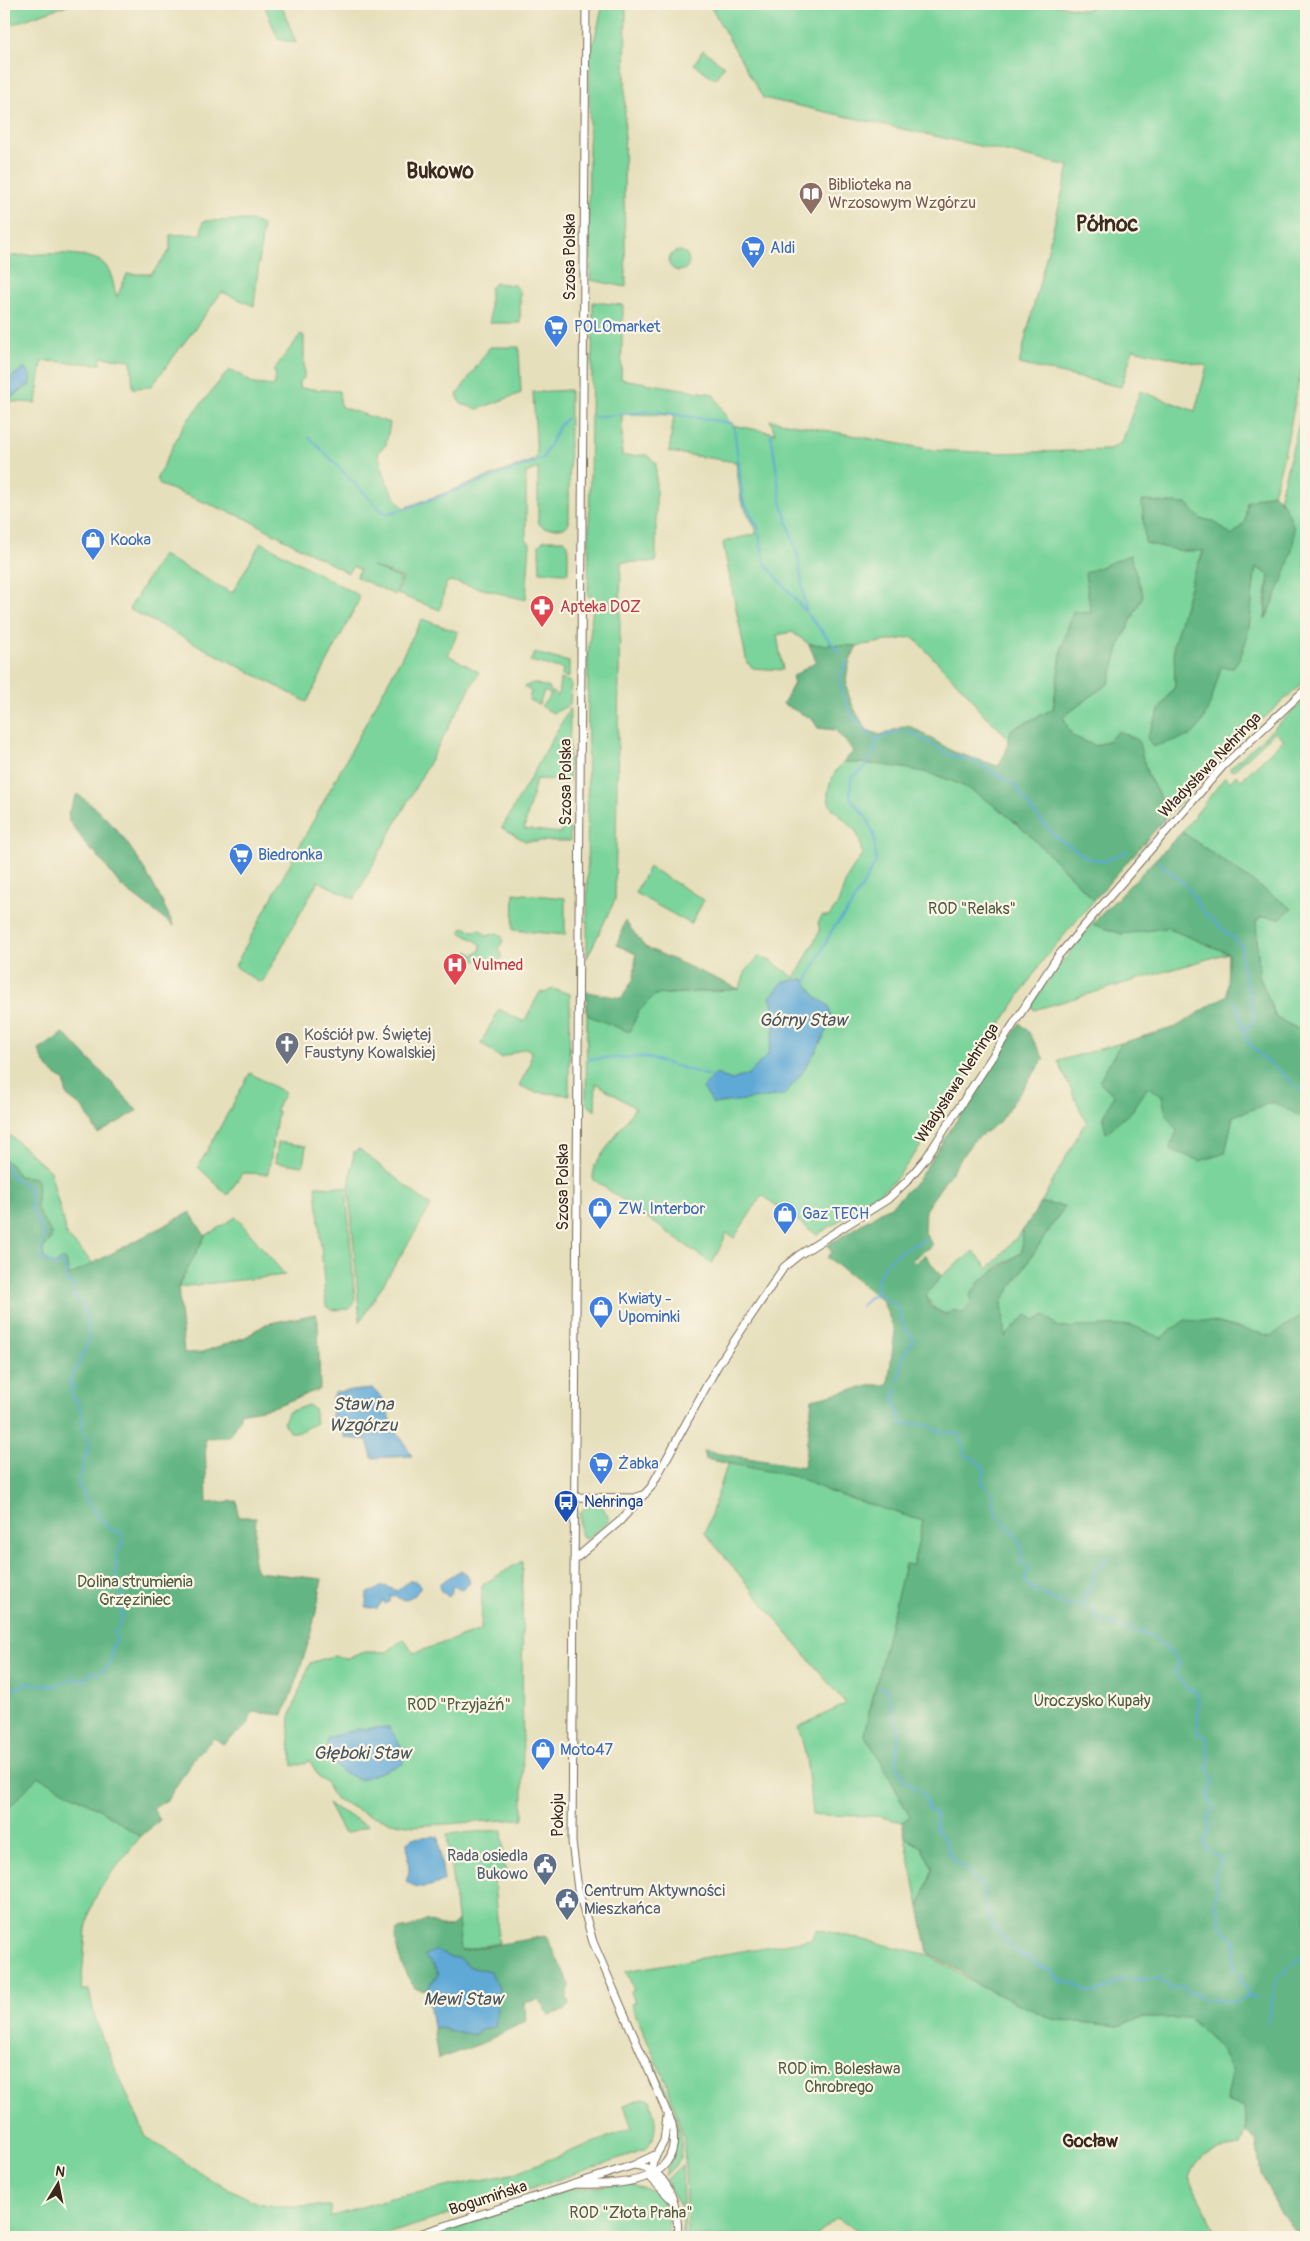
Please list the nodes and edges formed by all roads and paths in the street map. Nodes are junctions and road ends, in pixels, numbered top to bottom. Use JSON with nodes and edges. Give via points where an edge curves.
{"nodes":[{"id":1,"x":586,"y":4,"type":"edge"},
{"id":2,"x":1306,"y":688,"type":"edge"},
{"id":3,"x":645,"y":1494,"type":"junction"},
{"id":4,"x":574,"y":1497,"type":"junction"},
{"id":5,"x":574,"y":1560,"type":"junction"},
{"id":6,"x":667,"y":2113,"type":"junction"},
{"id":7,"x":657,"y":2154,"type":"junction"},
{"id":8,"x":634,"y":2165,"type":"junction"},
{"id":9,"x":653,"y":2173,"type":"junction"},
{"id":10,"x":574,"y":2184,"type":"junction"},
{"id":11,"x":410,"y":2237,"type":"edge"},
{"id":12,"x":678,"y":2237,"type":"edge"}],
"edges":[{"from":1,"to":4,"type":"street","name":"Szosa Polska"},
{"from":2,"to":3,"type":"street","name":"Władysława Nehringa","via":[[1223,766],[1058,956],[932,1148],[908,1179],[876,1207],[799,1255],[782,1270],[718,1365],[659,1475]]},
{"from":3,"to":4,"type":"street","via":[[633,1498]]},
{"from":3,"to":5,"type":"street","name":"Władysława Nehringa","via":[[620,1521]]},
{"from":4,"to":5,"type":"street","name":"Szosa Polska"},
{"from":5,"to":6,"type":"street","name":"Pokoju","via":[[572,1842],[577,1883],[593,1942]]},
{"from":6,"to":7,"type":"street","name":"Pokoju","via":[[664,2141]]},
{"from":6,"to":9,"type":"street","name":"Pokoju","via":[[674,2133],[673,2148],[667,2163]]},
{"from":7,"to":8,"type":"street","name":"Bogumińska"},
{"from":7,"to":9,"type":"street","name":"Pokoju"},
{"from":8,"to":9,"type":"street"},
{"from":8,"to":10,"type":"street","name":"Bogumińska"},
{"from":9,"to":10,"type":"street","name":"Bogumińska","via":[[635,2180]]},
{"from":9,"to":12,"type":"street","via":[[673,2201],[678,2214]]},
{"from":10,"to":11,"type":"street","name":"Bogumińska"}]}
